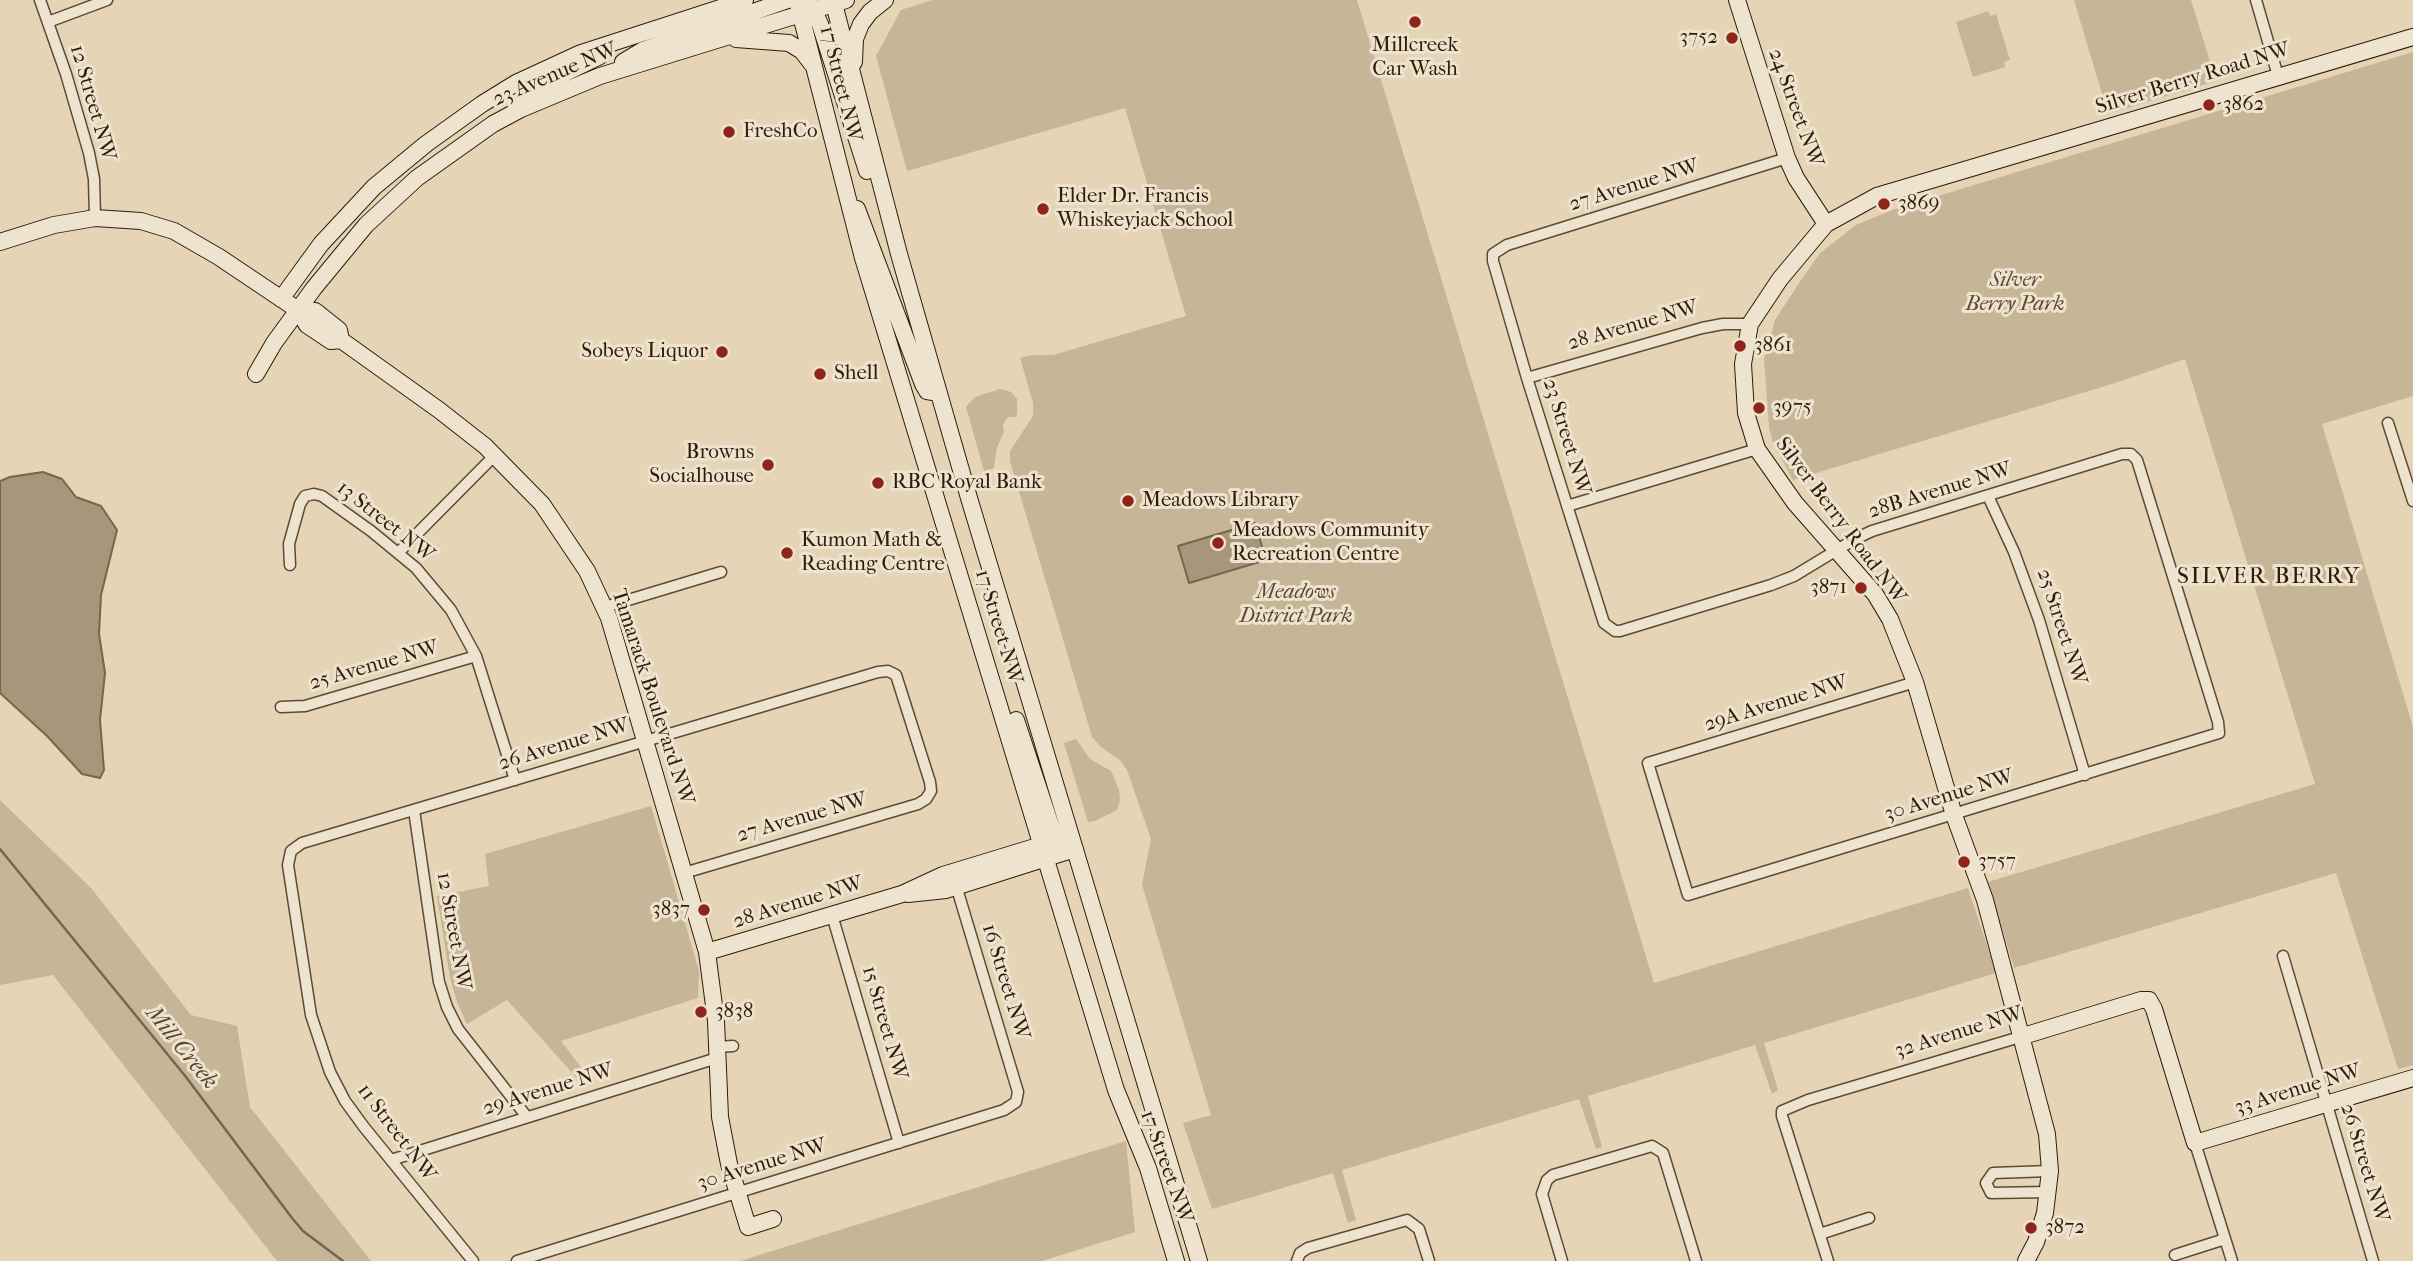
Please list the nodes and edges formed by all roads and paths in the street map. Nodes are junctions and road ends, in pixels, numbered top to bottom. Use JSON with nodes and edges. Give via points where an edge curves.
{"nodes":[{"id":1,"x":40,"y":0,"type":"edge"},
{"id":2,"x":107,"y":0,"type":"edge"},
{"id":3,"x":745,"y":0,"type":"edge"},
{"id":4,"x":788,"y":0,"type":"edge"},
{"id":5,"x":885,"y":0,"type":"edge"},
{"id":6,"x":1737,"y":0,"type":"edge"},
{"id":7,"x":2256,"y":0,"type":"edge"},
{"id":8,"x":819,"y":3,"type":"edge"},
{"id":9,"x":48,"y":22,"type":"junction"},
{"id":10,"x":641,"y":32,"type":"junction"},
{"id":11,"x":2413,"y":37,"type":"edge"},
{"id":12,"x":718,"y":39,"type":"junction"},
{"id":13,"x":816,"y":73,"type":"junction"},
{"id":14,"x":600,"y":76,"type":"junction"},
{"id":15,"x":2278,"y":76,"type":"junction"},
{"id":16,"x":853,"y":78,"type":"junction"},
{"id":17,"x":521,"y":109,"type":"junction"},
{"id":18,"x":437,"y":135,"type":"junction"},
{"id":19,"x":1787,"y":158,"type":"junction"},
{"id":20,"x":843,"y":184,"type":"junction"},
{"id":21,"x":95,"y":218,"type":"junction"},
{"id":22,"x":1826,"y":224,"type":"junction"},
{"id":23,"x":895,"y":237,"type":"junction"},
{"id":24,"x":0,"y":242,"type":"edge"},
{"id":25,"x":1493,"y":254,"type":"joint"},
{"id":26,"x":281,"y":299,"type":"junction"},
{"id":27,"x":298,"y":310,"type":"junction"},
{"id":28,"x":1750,"y":324,"type":"junction"},
{"id":29,"x":256,"y":374,"type":"dead end"},
{"id":30,"x":1527,"y":378,"type":"junction"},
{"id":31,"x":939,"y":393,"type":"junction"},
{"id":32,"x":2388,"y":422,"type":"dead end"},
{"id":33,"x":1757,"y":449,"type":"junction"},
{"id":34,"x":495,"y":455,"type":"junction"},
{"id":35,"x":1988,"y":496,"type":"junction"},
{"id":36,"x":2413,"y":501,"type":"edge"},
{"id":37,"x":1567,"y":506,"type":"junction"},
{"id":38,"x":1838,"y":549,"type":"junction"},
{"id":39,"x":399,"y":552,"type":"junction"},
{"id":40,"x":290,"y":565,"type":"dead end"},
{"id":41,"x":721,"y":572,"type":"dead end"},
{"id":42,"x":605,"y":607,"type":"junction"},
{"id":43,"x":1609,"y":628,"type":"joint"},
{"id":44,"x":476,"y":656,"type":"junction"},
{"id":45,"x":1915,"y":682,"type":"junction"},
{"id":46,"x":281,"y":707,"type":"dead end"},
{"id":47,"x":2220,"y":733,"type":"joint"},
{"id":48,"x":645,"y":741,"type":"junction"},
{"id":49,"x":2085,"y":775,"type":"junction"},
{"id":50,"x":515,"y":780,"type":"junction"},
{"id":51,"x":929,"y":796,"type":"joint"},
{"id":52,"x":414,"y":810,"type":"junction"},
{"id":53,"x":1954,"y":815,"type":"junction"},
{"id":54,"x":1058,"y":846,"type":"junction"},
{"id":55,"x":291,"y":851,"type":"joint"},
{"id":56,"x":684,"y":873,"type":"junction"},
{"id":57,"x":954,"y":880,"type":"junction"},
{"id":58,"x":1688,"y":895,"type":"joint"},
{"id":59,"x":832,"y":915,"type":"junction"},
{"id":60,"x":707,"y":952,"type":"junction"},
{"id":61,"x":2283,"y":956,"type":"dead end"},
{"id":62,"x":2020,"y":1037,"type":"junction"},
{"id":63,"x":722,"y":1051,"type":"junction"},
{"id":64,"x":2413,"y":1078,"type":"edge"},
{"id":65,"x":1016,"y":1102,"type":"joint"},
{"id":66,"x":2327,"y":1104,"type":"junction"},
{"id":67,"x":527,"y":1117,"type":"junction"},
{"id":68,"x":898,"y":1143,"type":"junction"},
{"id":69,"x":2195,"y":1143,"type":"junction"},
{"id":70,"x":391,"y":1160,"type":"junction"},
{"id":71,"x":2050,"y":1171,"type":"junction"},
{"id":72,"x":2049,"y":1192,"type":"junction"},
{"id":73,"x":738,"y":1193,"type":"junction"},
{"id":74,"x":773,"y":1219,"type":"dead end"},
{"id":75,"x":1870,"y":1219,"type":"dead end"},
{"id":76,"x":1820,"y":1234,"type":"junction"},
{"id":77,"x":2225,"y":1239,"type":"junction"},
{"id":78,"x":2175,"y":1255,"type":"dead end"},
{"id":79,"x":1297,"y":1259,"type":"edge"},
{"id":80,"x":473,"y":1261,"type":"edge"},
{"id":81,"x":517,"y":1261,"type":"edge"},
{"id":82,"x":1176,"y":1261,"type":"edge"},
{"id":83,"x":1199,"y":1261,"type":"edge"},
{"id":84,"x":1429,"y":1261,"type":"edge"},
{"id":85,"x":1562,"y":1261,"type":"edge"},
{"id":86,"x":1696,"y":1261,"type":"edge"},
{"id":87,"x":1828,"y":1261,"type":"edge"},
{"id":88,"x":2026,"y":1261,"type":"edge"},
{"id":89,"x":2232,"y":1261,"type":"edge"},
{"id":90,"x":2373,"y":1261,"type":"edge"}],
"edges":[{"from":1,"to":9,"type":"street","name":"12 Street NW"},
{"from":2,"to":9,"type":"street"},
{"from":3,"to":10,"type":"main road","name":"23 Avenue NW"},
{"from":4,"to":14,"type":"main road","via":[[643,51]]},
{"from":5,"to":16,"type":"main road","via":[[866,16],[858,31]]},
{"from":6,"to":19,"type":"main road","name":"24 Street NW"},
{"from":7,"to":15,"type":"street"},
{"from":8,"to":12,"type":"main road","name":"23 Avenue NW"},
{"from":8,"to":13,"type":"main road","name":"17 Street NW"},
{"from":8,"to":16,"type":"main road","name":"17 Street NW"},
{"from":8,"to":23,"type":"main road","via":[[874,192]]},
{"from":9,"to":21,"type":"street","name":"12 Street NW","via":[[89,153]]},
{"from":10,"to":17,"type":"main road","via":[[534,88]]},
{"from":10,"to":18,"type":"main road","name":"23 Avenue NW","via":[[516,83]]},
{"from":11,"to":15,"type":"main road","name":"Silver Berry Road NW"},
{"from":12,"to":13,"type":"main road","via":[[789,43],[807,55]]},
{"from":12,"to":14,"type":"main road","name":"23 Avenue NW"},
{"from":13,"to":20,"type":"main road","name":"17 Street NW"},
{"from":14,"to":17,"type":"main road","name":"23 Avenue NW"},
{"from":15,"to":22,"type":"main road","name":"Silver Berry Road NW","via":[[1877,196]]},
{"from":16,"to":23,"type":"main road","name":"17 Street NW"},
{"from":17,"to":27,"type":"main road","name":"23 Avenue NW","via":[[439,161],[397,196],[346,248]]},
{"from":18,"to":26,"type":"main road","name":"23 Avenue NW","via":[[349,213]]},
{"from":18,"to":27,"type":"main road","via":[[322,259],[299,295]]},
{"from":19,"to":22,"type":"main road","name":"24 Street NW"},
{"from":19,"to":25,"type":"street","name":"27 Avenue NW","via":[[1507,245]]},
{"from":20,"to":31,"type":"main road","via":[[866,228],[923,384],[930,392]]},
{"from":20,"to":54,"type":"main road","name":"17 Street NW","via":[[991,675],[1009,700]]},
{"from":21,"to":24,"type":"main road"},
{"from":21,"to":26,"type":"main road","name":"Tamarack Boulevard NW","via":[[141,221],[174,231]]},
{"from":22,"to":28,"type":"main road","name":"Silver Berry Road NW","via":[[1787,269]]},
{"from":23,"to":31,"type":"main road","name":"17 Street NW"},
{"from":25,"to":30,"type":"street","name":"23 Street NW"},
{"from":26,"to":27,"type":"main road","name":"Tamarack Boulevard NW"},
{"from":27,"to":29,"type":"main road","name":"23 Avenue NW"},
{"from":27,"to":34,"type":"main road","name":"Tamarack Boulevard NW","via":[[315,311],[339,330],[341,340]]},
{"from":28,"to":30,"type":"street","name":"28 Avenue NW","via":[[1702,328]]},
{"from":28,"to":33,"type":"main road","name":"Silver Berry Road NW","via":[[1743,364],[1746,413]]},
{"from":30,"to":37,"type":"street","name":"23 Street NW"},
{"from":31,"to":54,"type":"main road","name":"17 Street NW"},
{"from":32,"to":36,"type":"street"},
{"from":33,"to":37,"type":"street"},
{"from":33,"to":38,"type":"main road","name":"Silver Berry Road NW","via":[[1795,503]]},
{"from":34,"to":39,"type":"street"},
{"from":34,"to":42,"type":"main road","name":"Tamarack Boulevard NW","via":[[563,532]]},
{"from":35,"to":38,"type":"street","name":"28B Avenue NW","via":[[1872,531]]},
{"from":35,"to":47,"type":"street","name":"28B Avenue NW","via":[[2122,454],[2137,460]]},
{"from":35,"to":49,"type":"street","name":"25 Street NW","via":[[2039,620]]},
{"from":37,"to":43,"type":"street","name":"23 Street NW","via":[[1601,619]]},
{"from":38,"to":43,"type":"street","name":"28B Avenue NW","via":[[1771,585],[1620,631]]},
{"from":38,"to":45,"type":"main road","name":"Silver Berry Road NW","via":[[1890,619]]},
{"from":39,"to":40,"type":"street","name":"13 Street NW","via":[[322,496],[309,495],[300,504],[289,544]]},
{"from":39,"to":44,"type":"street","name":"13 Street NW","via":[[440,594]]},
{"from":41,"to":42,"type":"street"},
{"from":42,"to":48,"type":"main road","name":"Tamarack Boulevard NW"},
{"from":44,"to":46,"type":"street","name":"25 Avenue NW","via":[[305,706]]},
{"from":44,"to":50,"type":"street","name":"13 Street NW"},
{"from":45,"to":53,"type":"main road","name":"Silver Berry Road NW"},
{"from":45,"to":58,"type":"street","name":"29A Avenue NW","via":[[1648,763]]},
{"from":47,"to":49,"type":"street","name":"30 Avenue NW"},
{"from":48,"to":50,"type":"street","name":"26 Avenue NW"},
{"from":48,"to":51,"type":"street","name":"26 Avenue NW","via":[[878,672],[892,672],[900,682],[930,782]]},
{"from":48,"to":56,"type":"main road","name":"Tamarack Boulevard NW"},
{"from":49,"to":53,"type":"street","name":"30 Avenue NW"},
{"from":50,"to":52,"type":"street","name":"26 Avenue NW"},
{"from":51,"to":56,"type":"street","name":"27 Avenue NW","via":[[918,804]]},
{"from":52,"to":55,"type":"street","name":"26 Avenue NW","via":[[302,843]]},
{"from":52,"to":67,"type":"street","name":"12 Street NW","via":[[439,982],[447,1007],[458,1029]]},
{"from":53,"to":58,"type":"street","name":"30 Avenue NW"},
{"from":53,"to":62,"type":"main road","name":"Silver Berry Road NW","via":[[1985,900]]},
{"from":54,"to":57,"type":"main road","name":"28 Avenue NW"},
{"from":54,"to":82,"type":"main road","name":"17 Street NW","via":[[1116,1090],[1145,1159]]},
{"from":54,"to":83,"type":"main road","name":"17 Street NW"},
{"from":55,"to":70,"type":"street","name":"11 Street NW","via":[[288,865],[320,1047],[345,1101]]},
{"from":56,"to":60,"type":"main road","name":"Tamarack Boulevard NW"},
{"from":57,"to":59,"type":"main road","name":"28 Avenue NW"},
{"from":57,"to":65,"type":"street","name":"16 Street NW","via":[[1018,1092]]},
{"from":59,"to":60,"type":"main road","name":"28 Avenue NW"},
{"from":59,"to":68,"type":"street","name":"15 Street NW"},
{"from":60,"to":63,"type":"main road","name":"Tamarack Boulevard NW"},
{"from":61,"to":66,"type":"street","name":"26 Street NW"},
{"from":62,"to":69,"type":"main road","name":"32 Avenue NW","via":[[2149,1000]]},
{"from":62,"to":71,"type":"main road","name":"Silver Berry Road NW","via":[[2047,1134]]},
{"from":62,"to":76,"type":"street","name":"32 Avenue NW","via":[[1783,1110]]},
{"from":63,"to":67,"type":"street","name":"29 Avenue NW"},
{"from":63,"to":73,"type":"main road","name":"Tamarack Boulevard NW","via":[[721,1126]]},
{"from":64,"to":66,"type":"main road","name":"33 Avenue NW"},
{"from":65,"to":68,"type":"street","name":"30 Avenue NW","via":[[1004,1110]]},
{"from":66,"to":69,"type":"main road","name":"33 Avenue NW"},
{"from":66,"to":90,"type":"street","name":"26 Street NW"},
{"from":67,"to":70,"type":"street","name":"29 Avenue NW"},
{"from":68,"to":73,"type":"street","name":"30 Avenue NW"},
{"from":69,"to":77,"type":"street"},
{"from":70,"to":80,"type":"street","name":"11 Street NW"},
{"from":71,"to":72,"type":"main road","name":"Silver Berry Road NW"},
{"from":71,"to":72,"type":"street","via":[[1993,1173],[1986,1183],[1991,1193]]},
{"from":72,"to":88,"type":"main road","name":"Silver Berry Road NW","via":[[2041,1228]]},
{"from":73,"to":74,"type":"main road","name":"Tamarack Boulevard NW","via":[[748,1227]]},
{"from":73,"to":81,"type":"street","name":"30 Avenue NW"},
{"from":75,"to":76,"type":"street"},
{"from":76,"to":87,"type":"street"},
{"from":77,"to":78,"type":"street"},
{"from":77,"to":89,"type":"street"},
{"from":79,"to":84,"type":"street","via":[[1308,1248],[1398,1221],[1412,1222],[1419,1229]]},
{"from":85,"to":86,"type":"street","via":[[1543,1198],[1545,1183],[1553,1175],[1646,1147],[1659,1149],[1665,1158]]}]}
